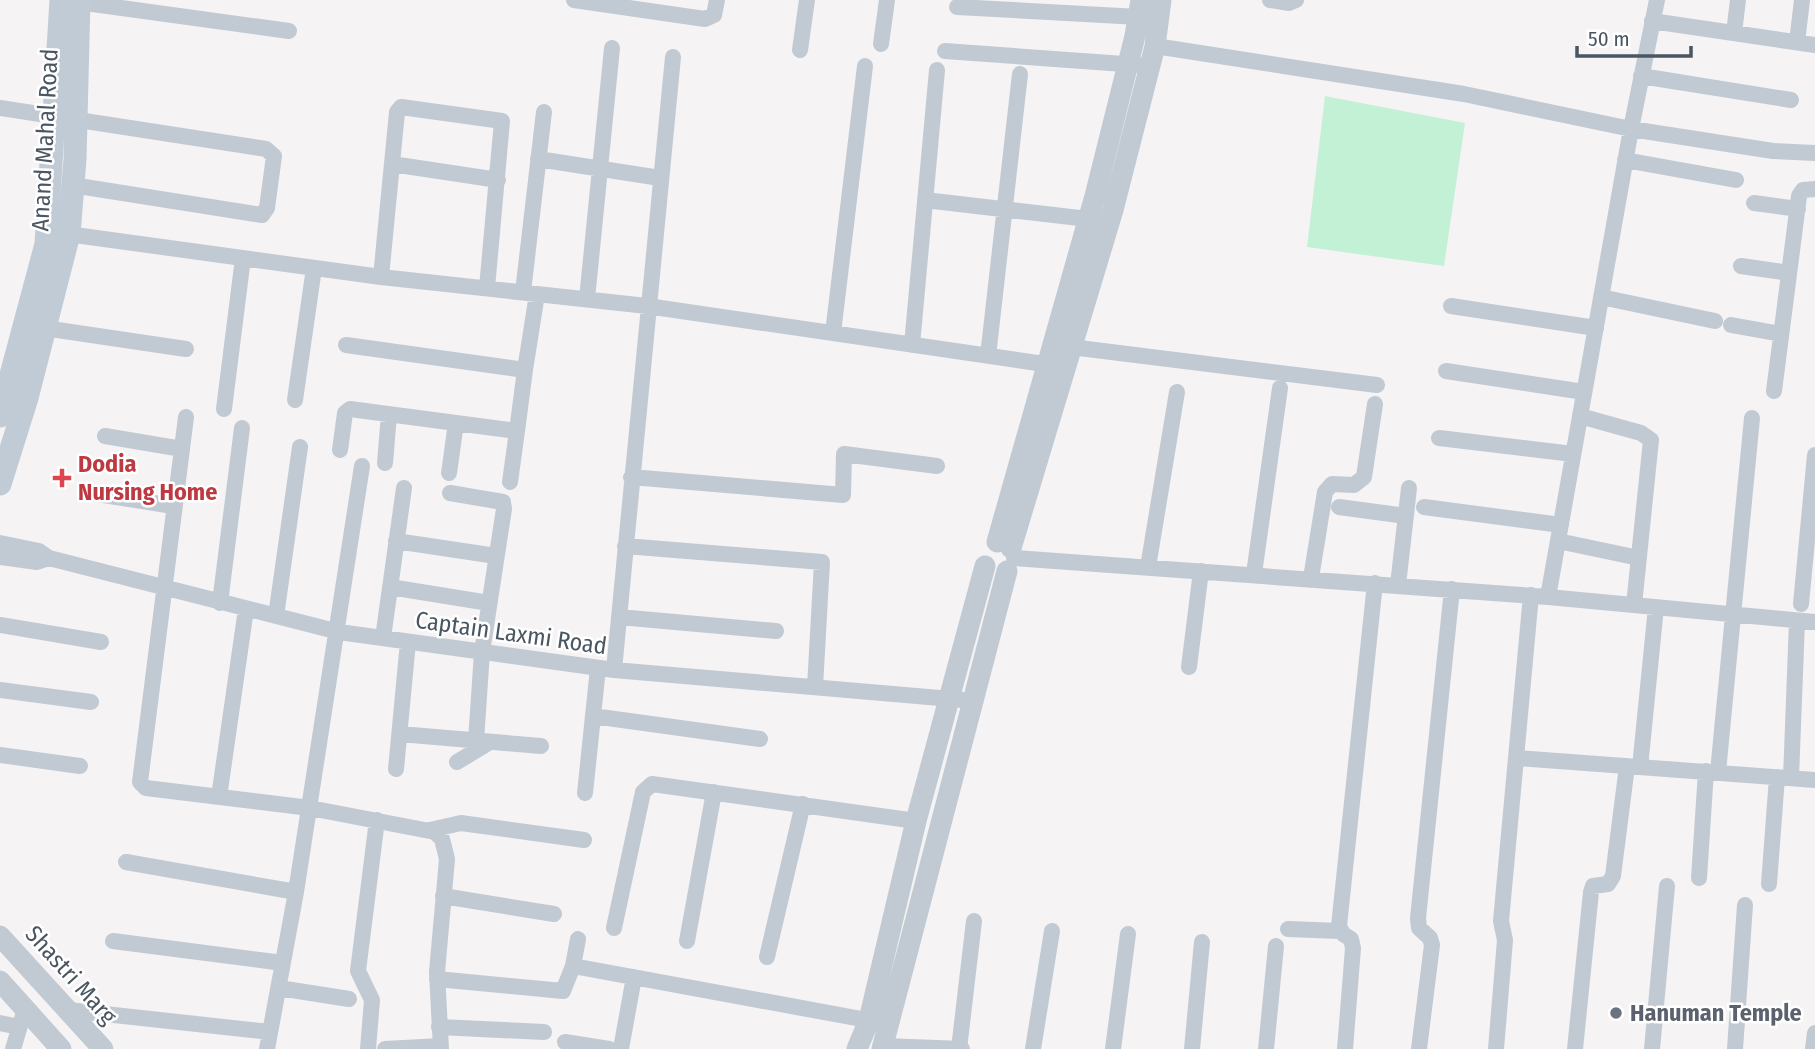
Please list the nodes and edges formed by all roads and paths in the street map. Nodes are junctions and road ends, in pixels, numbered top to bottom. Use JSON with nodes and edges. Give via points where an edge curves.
{"nodes":[{"id":1,"x":574,"y":0,"type":"edge"},
{"id":2,"x":717,"y":0,"type":"edge"},
{"id":3,"x":807,"y":0,"type":"edge"},
{"id":4,"x":887,"y":0,"type":"edge"},
{"id":5,"x":1161,"y":0,"type":"edge"},
{"id":6,"x":1270,"y":0,"type":"edge"},
{"id":7,"x":1296,"y":0,"type":"edge"},
{"id":8,"x":1657,"y":0,"type":"edge"},
{"id":9,"x":1738,"y":0,"type":"edge"},
{"id":10,"x":73,"y":1,"type":"edge"},
{"id":11,"x":1806,"y":3,"type":"edge"},
{"id":12,"x":957,"y":8,"type":"dead end"},
{"id":13,"x":1140,"y":8,"type":"edge"},
{"id":14,"x":1653,"y":21,"type":"junction"},
{"id":15,"x":289,"y":31,"type":"dead end"},
{"id":16,"x":1734,"y":33,"type":"junction"},
{"id":17,"x":1797,"y":42,"type":"junction"},
{"id":18,"x":881,"y":44,"type":"dead end"},
{"id":19,"x":1815,"y":45,"type":"edge"},
{"id":20,"x":612,"y":48,"type":"dead end"},
{"id":21,"x":800,"y":50,"type":"dead end"},
{"id":22,"x":945,"y":51,"type":"dead end"},
{"id":23,"x":1153,"y":56,"type":"junction"},
{"id":24,"x":673,"y":57,"type":"dead end"},
{"id":25,"x":1128,"y":64,"type":"junction"},
{"id":26,"x":865,"y":65,"type":"dead end"},
{"id":27,"x":937,"y":70,"type":"dead end"},
{"id":28,"x":1020,"y":74,"type":"dead end"},
{"id":29,"x":1641,"y":76,"type":"junction"},
{"id":30,"x":1791,"y":100,"type":"dead end"},
{"id":31,"x":0,"y":108,"type":"edge"},
{"id":32,"x":544,"y":112,"type":"dead end"},
{"id":33,"x":66,"y":116,"type":"junction"},
{"id":34,"x":1631,"y":129,"type":"junction"},
{"id":35,"x":1815,"y":153,"type":"edge"},
{"id":36,"x":538,"y":159,"type":"junction"},
{"id":37,"x":1625,"y":160,"type":"junction"},
{"id":38,"x":392,"y":164,"type":"junction"},
{"id":39,"x":600,"y":170,"type":"junction"},
{"id":40,"x":660,"y":178,"type":"junction"},
{"id":41,"x":498,"y":180,"type":"junction"},
{"id":42,"x":1735,"y":180,"type":"dead end"},
{"id":43,"x":72,"y":186,"type":"junction"},
{"id":44,"x":1815,"y":189,"type":"edge"},
{"id":45,"x":925,"y":200,"type":"junction"},
{"id":46,"x":1754,"y":203,"type":"dead end"},
{"id":47,"x":1005,"y":209,"type":"junction"},
{"id":48,"x":1798,"y":209,"type":"junction"},
{"id":49,"x":1088,"y":219,"type":"junction"},
{"id":50,"x":58,"y":232,"type":"junction"},
{"id":51,"x":243,"y":258,"type":"junction"},
{"id":52,"x":1741,"y":266,"type":"dead end"},
{"id":53,"x":314,"y":268,"type":"junction"},
{"id":54,"x":1789,"y":273,"type":"junction"},
{"id":55,"x":381,"y":277,"type":"junction"},
{"id":56,"x":487,"y":289,"type":"junction"},
{"id":57,"x":530,"y":293,"type":"junction"},
{"id":58,"x":1601,"y":297,"type":"junction"},
{"id":59,"x":587,"y":299,"type":"junction"},
{"id":60,"x":647,"y":306,"type":"junction"},
{"id":61,"x":1451,"y":306,"type":"dead end"},
{"id":62,"x":1715,"y":321,"type":"dead end"},
{"id":63,"x":1731,"y":325,"type":"dead end"},
{"id":64,"x":44,"y":328,"type":"junction"},
{"id":65,"x":1596,"y":328,"type":"junction"},
{"id":66,"x":833,"y":333,"type":"junction"},
{"id":67,"x":1781,"y":334,"type":"junction"},
{"id":68,"x":346,"y":345,"type":"dead end"},
{"id":69,"x":912,"y":345,"type":"junction"},
{"id":70,"x":186,"y":349,"type":"dead end"},
{"id":71,"x":988,"y":356,"type":"junction"},
{"id":72,"x":1060,"y":360,"type":"junction"},
{"id":73,"x":525,"y":370,"type":"junction"},
{"id":74,"x":1446,"y":370,"type":"dead end"},
{"id":75,"x":1377,"y":385,"type":"dead end"},
{"id":76,"x":1280,"y":388,"type":"dead end"},
{"id":77,"x":1774,"y":391,"type":"dead end"},
{"id":78,"x":1177,"y":392,"type":"dead end"},
{"id":79,"x":1584,"y":392,"type":"junction"},
{"id":80,"x":295,"y":400,"type":"dead end"},
{"id":81,"x":1375,"y":404,"type":"dead end"},
{"id":82,"x":225,"y":410,"type":"dead end"},
{"id":83,"x":389,"y":414,"type":"junction"},
{"id":84,"x":0,"y":416,"type":"edge"},
{"id":85,"x":1580,"y":416,"type":"junction"},
{"id":86,"x":186,"y":417,"type":"dead end"},
{"id":87,"x":1752,"y":418,"type":"dead end"},
{"id":88,"x":456,"y":423,"type":"junction"},
{"id":89,"x":242,"y":428,"type":"dead end"},
{"id":90,"x":517,"y":431,"type":"junction"},
{"id":91,"x":104,"y":436,"type":"dead end"},
{"id":92,"x":1438,"y":438,"type":"dead end"},
{"id":93,"x":300,"y":447,"type":"dead end"},
{"id":94,"x":182,"y":449,"type":"junction"},
{"id":95,"x":340,"y":450,"type":"dead end"},
{"id":96,"x":1573,"y":454,"type":"junction"},
{"id":97,"x":1815,"y":455,"type":"edge"},
{"id":98,"x":384,"y":463,"type":"dead end"},
{"id":99,"x":362,"y":466,"type":"dead end"},
{"id":100,"x":937,"y":466,"type":"dead end"},
{"id":101,"x":449,"y":473,"type":"dead end"},
{"id":102,"x":631,"y":477,"type":"junction"},
{"id":103,"x":510,"y":482,"type":"dead end"},
{"id":104,"x":0,"y":484,"type":"edge"},
{"id":105,"x":404,"y":488,"type":"dead end"},
{"id":106,"x":1409,"y":488,"type":"dead end"},
{"id":107,"x":91,"y":493,"type":"dead end"},
{"id":108,"x":450,"y":493,"type":"dead end"},
{"id":109,"x":173,"y":506,"type":"junction"},
{"id":110,"x":1339,"y":506,"type":"dead end"},
{"id":111,"x":1424,"y":507,"type":"dead end"},
{"id":112,"x":1406,"y":516,"type":"junction"},
{"id":113,"x":1559,"y":533,"type":"junction"},
{"id":114,"x":396,"y":541,"type":"junction"},
{"id":115,"x":0,"y":543,"type":"edge"},
{"id":116,"x":625,"y":546,"type":"junction"},
{"id":117,"x":1007,"y":555,"type":"junction"},
{"id":118,"x":496,"y":556,"type":"junction"},
{"id":119,"x":0,"y":557,"type":"edge"},
{"id":120,"x":48,"y":558,"type":"junction"},
{"id":121,"x":1639,"y":558,"type":"junction"},
{"id":122,"x":1148,"y":567,"type":"junction"},
{"id":123,"x":1201,"y":570,"type":"junction"},
{"id":124,"x":1254,"y":574,"type":"junction"},
{"id":125,"x":1311,"y":578,"type":"junction"},
{"id":126,"x":1375,"y":583,"type":"junction"},
{"id":127,"x":1398,"y":585,"type":"junction"},
{"id":128,"x":390,"y":587,"type":"junction"},
{"id":129,"x":163,"y":588,"type":"junction"},
{"id":130,"x":1452,"y":589,"type":"junction"},
{"id":131,"x":1531,"y":596,"type":"junction"},
{"id":132,"x":1548,"y":597,"type":"junction"},
{"id":133,"x":220,"y":603,"type":"junction"},
{"id":134,"x":489,"y":603,"type":"junction"},
{"id":135,"x":1634,"y":605,"type":"junction"},
{"id":136,"x":1656,"y":607,"type":"junction"},
{"id":137,"x":246,"y":609,"type":"junction"},
{"id":138,"x":1799,"y":612,"type":"junction"},
{"id":139,"x":1732,"y":614,"type":"junction"},
{"id":140,"x":276,"y":616,"type":"junction"},
{"id":141,"x":619,"y":617,"type":"junction"},
{"id":142,"x":1815,"y":622,"type":"edge"},
{"id":143,"x":0,"y":625,"type":"edge"},
{"id":144,"x":776,"y":631,"type":"dead end"},
{"id":145,"x":339,"y":632,"type":"junction"},
{"id":146,"x":383,"y":638,"type":"junction"},
{"id":147,"x":102,"y":642,"type":"dead end"},
{"id":148,"x":408,"y":642,"type":"junction"},
{"id":149,"x":482,"y":652,"type":"junction"},
{"id":150,"x":1189,"y":667,"type":"dead end"},
{"id":151,"x":606,"y":669,"type":"junction"},
{"id":152,"x":815,"y":687,"type":"junction"},
{"id":153,"x":0,"y":690,"type":"edge"},
{"id":154,"x":947,"y":699,"type":"junction"},
{"id":155,"x":975,"y":701,"type":"junction"},
{"id":156,"x":92,"y":702,"type":"dead end"},
{"id":157,"x":593,"y":716,"type":"junction"},
{"id":158,"x":400,"y":734,"type":"junction"},
{"id":159,"x":760,"y":739,"type":"dead end"},
{"id":160,"x":483,"y":741,"type":"junction"},
{"id":161,"x":541,"y":746,"type":"dead end"},
{"id":162,"x":0,"y":755,"type":"edge"},
{"id":163,"x":1516,"y":758,"type":"junction"},
{"id":164,"x":457,"y":762,"type":"dead end"},
{"id":165,"x":80,"y":766,"type":"dead end"},
{"id":166,"x":1634,"y":766,"type":"junction"},
{"id":167,"x":396,"y":769,"type":"dead end"},
{"id":168,"x":1712,"y":772,"type":"junction"},
{"id":169,"x":1784,"y":777,"type":"junction"},
{"id":170,"x":1815,"y":780,"type":"edge"},
{"id":171,"x":713,"y":792,"type":"junction"},
{"id":172,"x":585,"y":793,"type":"dead end"},
{"id":173,"x":219,"y":797,"type":"junction"},
{"id":174,"x":803,"y":804,"type":"junction"},
{"id":175,"x":310,"y":808,"type":"junction"},
{"id":176,"x":377,"y":820,"type":"junction"},
{"id":177,"x":916,"y":821,"type":"junction"},
{"id":178,"x":430,"y":830,"type":"junction"},
{"id":179,"x":584,"y":840,"type":"dead end"},
{"id":180,"x":125,"y":862,"type":"dead end"},
{"id":181,"x":1699,"y":878,"type":"dead end"},
{"id":182,"x":1769,"y":884,"type":"dead end"},
{"id":183,"x":1667,"y":886,"type":"dead end"},
{"id":184,"x":296,"y":892,"type":"junction"},
{"id":185,"x":443,"y":896,"type":"junction"},
{"id":186,"x":1745,"y":905,"type":"dead end"},
{"id":187,"x":554,"y":914,"type":"dead end"},
{"id":188,"x":974,"y":921,"type":"dead end"},
{"id":189,"x":614,"y":928,"type":"dead end"},
{"id":190,"x":1288,"y":929,"type":"dead end"},
{"id":191,"x":1340,"y":930,"type":"junction"},
{"id":192,"x":1052,"y":932,"type":"dead end"},
{"id":193,"x":1128,"y":934,"type":"dead end"},
{"id":194,"x":0,"y":936,"type":"edge"},
{"id":195,"x":578,"y":940,"type":"dead end"},
{"id":196,"x":113,"y":941,"type":"dead end"},
{"id":197,"x":687,"y":941,"type":"dead end"},
{"id":198,"x":1202,"y":942,"type":"dead end"},
{"id":199,"x":1276,"y":946,"type":"dead end"},
{"id":200,"x":767,"y":957,"type":"dead end"},
{"id":201,"x":284,"y":963,"type":"junction"},
{"id":202,"x":573,"y":966,"type":"junction"},
{"id":203,"x":634,"y":977,"type":"junction"},
{"id":204,"x":437,"y":979,"type":"junction"},
{"id":205,"x":0,"y":981,"type":"edge"},
{"id":206,"x":279,"y":988,"type":"junction"},
{"id":207,"x":349,"y":999,"type":"dead end"},
{"id":208,"x":68,"y":1010,"type":"junction"},
{"id":209,"x":22,"y":1018,"type":"junction"},
{"id":210,"x":870,"y":1020,"type":"junction"},
{"id":211,"x":0,"y":1023,"type":"edge"},
{"id":212,"x":891,"y":1024,"type":"junction"},
{"id":213,"x":439,"y":1027,"type":"junction"},
{"id":214,"x":270,"y":1032,"type":"junction"},
{"id":215,"x":544,"y":1032,"type":"dead end"},
{"id":216,"x":1815,"y":1033,"type":"edge"},
{"id":217,"x":565,"y":1042,"type":"dead end"},
{"id":218,"x":441,"y":1047,"type":"edge"},
{"id":219,"x":883,"y":1047,"type":"edge"},
{"id":220,"x":13,"y":1049,"type":"edge"},
{"id":221,"x":61,"y":1049,"type":"edge"},
{"id":222,"x":103,"y":1049,"type":"edge"},
{"id":223,"x":267,"y":1049,"type":"edge"},
{"id":224,"x":368,"y":1049,"type":"edge"},
{"id":225,"x":385,"y":1049,"type":"edge"},
{"id":226,"x":608,"y":1049,"type":"edge"},
{"id":227,"x":621,"y":1049,"type":"edge"},
{"id":228,"x":857,"y":1049,"type":"edge"},
{"id":229,"x":961,"y":1049,"type":"edge"},
{"id":230,"x":1033,"y":1049,"type":"edge"},
{"id":231,"x":1113,"y":1049,"type":"edge"},
{"id":232,"x":1192,"y":1049,"type":"edge"},
{"id":233,"x":1266,"y":1049,"type":"edge"},
{"id":234,"x":1345,"y":1049,"type":"edge"},
{"id":235,"x":1419,"y":1049,"type":"edge"},
{"id":236,"x":1496,"y":1049,"type":"edge"},
{"id":237,"x":1575,"y":1049,"type":"edge"},
{"id":238,"x":1651,"y":1049,"type":"edge"},
{"id":239,"x":1735,"y":1049,"type":"edge"},
{"id":240,"x":1813,"y":1049,"type":"edge"}],
"edges":[{"from":1,"to":2,"type":"street","via":[[705,19],[714,15]]},
{"from":3,"to":21,"type":"street"},
{"from":4,"to":18,"type":"street"},
{"from":5,"to":23,"type":"street"},
{"from":6,"to":7,"type":"street"},
{"from":8,"to":14,"type":"street"},
{"from":9,"to":16,"type":"street"},
{"from":10,"to":15,"type":"street"},
{"from":10,"to":33,"type":"main road","name":"Anand Mahal Road"},
{"from":11,"to":17,"type":"street"},
{"from":12,"to":13,"type":"street"},
{"from":13,"to":25,"type":"street"},
{"from":14,"to":16,"type":"street"},
{"from":14,"to":29,"type":"street"},
{"from":16,"to":17,"type":"street"},
{"from":17,"to":19,"type":"street"},
{"from":20,"to":39,"type":"street"},
{"from":22,"to":25,"type":"street"},
{"from":23,"to":25,"type":"street"},
{"from":23,"to":34,"type":"street","via":[[1464,94]]},
{"from":23,"to":72,"type":"street","via":[[1113,211]]},
{"from":24,"to":40,"type":"street"},
{"from":25,"to":49,"type":"street"},
{"from":26,"to":66,"type":"street"},
{"from":27,"to":45,"type":"street"},
{"from":28,"to":47,"type":"street"},
{"from":29,"to":30,"type":"street"},
{"from":29,"to":34,"type":"street"},
{"from":31,"to":33,"type":"street"},
{"from":32,"to":36,"type":"street"},
{"from":33,"to":43,"type":"main road","name":"Anand Mahal Road"},
{"from":33,"to":43,"type":"street","via":[[266,149],[274,156],[267,208],[262,215]]},
{"from":33,"to":50,"type":"main road","name":"Anand Mahal Road"},
{"from":34,"to":35,"type":"street"},
{"from":34,"to":37,"type":"street"},
{"from":36,"to":39,"type":"street"},
{"from":36,"to":57,"type":"street"},
{"from":37,"to":42,"type":"street"},
{"from":37,"to":58,"type":"street"},
{"from":38,"to":41,"type":"street"},
{"from":38,"to":41,"type":"street","via":[[401,107],[499,118],[503,125]]},
{"from":38,"to":55,"type":"street"},
{"from":39,"to":40,"type":"street"},
{"from":39,"to":59,"type":"street"},
{"from":40,"to":60,"type":"street"},
{"from":41,"to":56,"type":"street"},
{"from":43,"to":50,"type":"main road","name":"Anand Mahal Road"},
{"from":44,"to":48,"type":"street","via":[[1803,190]]},
{"from":45,"to":47,"type":"street"},
{"from":45,"to":69,"type":"street"},
{"from":46,"to":48,"type":"street"},
{"from":47,"to":49,"type":"street"},
{"from":47,"to":71,"type":"street"},
{"from":48,"to":54,"type":"street"},
{"from":49,"to":72,"type":"street"},
{"from":50,"to":51,"type":"street"},
{"from":50,"to":64,"type":"main road","name":"Anand Mahal Road"},
{"from":50,"to":84,"type":"main road","name":"Anand Mahal Road","via":[[44,259]]},
{"from":51,"to":53,"type":"street"},
{"from":51,"to":82,"type":"street"},
{"from":52,"to":54,"type":"street"},
{"from":53,"to":55,"type":"street"},
{"from":53,"to":80,"type":"street"},
{"from":54,"to":67,"type":"street"},
{"from":55,"to":56,"type":"street"},
{"from":56,"to":57,"type":"street"},
{"from":57,"to":59,"type":"street"},
{"from":57,"to":73,"type":"street"},
{"from":58,"to":62,"type":"street"},
{"from":58,"to":65,"type":"street"},
{"from":59,"to":60,"type":"street"},
{"from":60,"to":66,"type":"street"},
{"from":60,"to":102,"type":"street"},
{"from":61,"to":65,"type":"street"},
{"from":63,"to":67,"type":"street"},
{"from":64,"to":70,"type":"street"},
{"from":64,"to":104,"type":"main road","name":"Anand Mahal Road"},
{"from":65,"to":79,"type":"street"},
{"from":66,"to":69,"type":"street"},
{"from":67,"to":77,"type":"street"},
{"from":68,"to":73,"type":"street"},
{"from":69,"to":71,"type":"street"},
{"from":71,"to":72,"type":"street"},
{"from":72,"to":75,"type":"street"},
{"from":72,"to":117,"type":"street"},
{"from":73,"to":90,"type":"street"},
{"from":74,"to":79,"type":"street"},
{"from":76,"to":124,"type":"street"},
{"from":78,"to":122,"type":"street"},
{"from":79,"to":85,"type":"street"},
{"from":81,"to":125,"type":"street","via":[[1364,477],[1354,485],[1332,484],[1325,492]]},
{"from":83,"to":88,"type":"street"},
{"from":83,"to":95,"type":"street","via":[[347,410]]},
{"from":83,"to":98,"type":"street"},
{"from":85,"to":96,"type":"street"},
{"from":85,"to":121,"type":"street","via":[[1651,440]]},
{"from":86,"to":94,"type":"street"},
{"from":87,"to":139,"type":"street"},
{"from":88,"to":90,"type":"street"},
{"from":88,"to":101,"type":"street"},
{"from":89,"to":133,"type":"street"},
{"from":90,"to":103,"type":"street"},
{"from":91,"to":94,"type":"street"},
{"from":92,"to":96,"type":"street"},
{"from":93,"to":140,"type":"street"},
{"from":94,"to":109,"type":"street"},
{"from":96,"to":113,"type":"street"},
{"from":97,"to":138,"type":"street"},
{"from":99,"to":145,"type":"street"},
{"from":100,"to":102,"type":"street","via":[[845,454],[843,495]]},
{"from":102,"to":116,"type":"street"},
{"from":105,"to":114,"type":"street"},
{"from":106,"to":112,"type":"street"},
{"from":107,"to":109,"type":"street"},
{"from":108,"to":118,"type":"street","via":[[503,502]]},
{"from":109,"to":129,"type":"street"},
{"from":110,"to":112,"type":"street"},
{"from":111,"to":113,"type":"street"},
{"from":112,"to":127,"type":"street"},
{"from":113,"to":121,"type":"street"},
{"from":113,"to":132,"type":"street"},
{"from":114,"to":118,"type":"street"},
{"from":114,"to":128,"type":"street"},
{"from":115,"to":120,"type":"street","name":"Captain Laxmi Road","via":[[39,551]]},
{"from":116,"to":141,"type":"street"},
{"from":116,"to":152,"type":"street","via":[[822,562]]},
{"from":117,"to":122,"type":"street"},
{"from":117,"to":154,"type":"street","via":[[998,573],[985,566]]},
{"from":117,"to":155,"type":"street"},
{"from":118,"to":134,"type":"street"},
{"from":119,"to":120,"type":"street","name":"Captain Laxmi Road","via":[[37,562]]},
{"from":120,"to":129,"type":"street","name":"Captain Laxmi Road"},
{"from":121,"to":135,"type":"street"},
{"from":122,"to":123,"type":"street"},
{"from":123,"to":124,"type":"street"},
{"from":123,"to":150,"type":"street"},
{"from":124,"to":125,"type":"street"},
{"from":125,"to":126,"type":"street"},
{"from":126,"to":127,"type":"street"},
{"from":126,"to":191,"type":"street"},
{"from":127,"to":130,"type":"street"},
{"from":128,"to":134,"type":"street"},
{"from":128,"to":146,"type":"street"},
{"from":129,"to":133,"type":"street","name":"Captain Laxmi Road"},
{"from":129,"to":173,"type":"street","via":[[140,782],[146,788]]},
{"from":130,"to":131,"type":"street"},
{"from":130,"to":235,"type":"street","via":[[1418,918],[1419,928],[1433,945]]},
{"from":131,"to":132,"type":"street"},
{"from":131,"to":163,"type":"street"},
{"from":132,"to":135,"type":"street"},
{"from":133,"to":137,"type":"street","name":"Captain Laxmi Road"},
{"from":134,"to":149,"type":"street"},
{"from":135,"to":136,"type":"street"},
{"from":136,"to":139,"type":"street"},
{"from":136,"to":166,"type":"street"},
{"from":137,"to":140,"type":"street","name":"Captain Laxmi Road"},
{"from":137,"to":173,"type":"street"},
{"from":138,"to":139,"type":"street"},
{"from":138,"to":142,"type":"street"},
{"from":138,"to":169,"type":"street"},
{"from":139,"to":168,"type":"street"},
{"from":140,"to":145,"type":"street","name":"Captain Laxmi Road"},
{"from":141,"to":144,"type":"street"},
{"from":141,"to":151,"type":"street"},
{"from":143,"to":147,"type":"street"},
{"from":145,"to":146,"type":"street","name":"Captain Laxmi Road"},
{"from":145,"to":175,"type":"street"},
{"from":146,"to":148,"type":"street","name":"Captain Laxmi Road"},
{"from":148,"to":149,"type":"street","name":"Captain Laxmi Road"},
{"from":148,"to":158,"type":"street"},
{"from":149,"to":151,"type":"street","name":"Captain Laxmi Road"},
{"from":149,"to":160,"type":"street"},
{"from":151,"to":152,"type":"street","name":"Captain Laxmi Road"},
{"from":151,"to":157,"type":"street"},
{"from":152,"to":154,"type":"street","name":"Captain Laxmi Road"},
{"from":153,"to":156,"type":"street"},
{"from":154,"to":155,"type":"street","name":"Captain Laxmi Road"},
{"from":154,"to":177,"type":"street"},
{"from":155,"to":212,"type":"street","via":[[939,823]]},
{"from":157,"to":159,"type":"street"},
{"from":157,"to":172,"type":"street"},
{"from":158,"to":160,"type":"street"},
{"from":158,"to":167,"type":"street"},
{"from":160,"to":161,"type":"street"},
{"from":160,"to":164,"type":"street"},
{"from":162,"to":165,"type":"street"},
{"from":163,"to":166,"type":"street"},
{"from":163,"to":236,"type":"street","via":[[1501,921],[1505,940]]},
{"from":166,"to":168,"type":"street"},
{"from":166,"to":237,"type":"street","via":[[1614,876],[1608,884],[1592,886]]},
{"from":168,"to":169,"type":"street"},
{"from":168,"to":181,"type":"street"},
{"from":169,"to":170,"type":"street"},
{"from":169,"to":182,"type":"street"},
{"from":171,"to":174,"type":"street"},
{"from":171,"to":189,"type":"street","via":[[658,784],[646,787]]},
{"from":171,"to":197,"type":"street"},
{"from":173,"to":175,"type":"street"},
{"from":174,"to":177,"type":"street"},
{"from":174,"to":200,"type":"street"},
{"from":175,"to":176,"type":"street"},
{"from":175,"to":184,"type":"street"},
{"from":176,"to":178,"type":"street"},
{"from":176,"to":224,"type":"street","via":[[358,971],[372,1000]]},
{"from":177,"to":210,"type":"street"},
{"from":178,"to":179,"type":"street","via":[[461,823]]},
{"from":178,"to":185,"type":"street","via":[[446,849]]},
{"from":180,"to":184,"type":"street"},
{"from":183,"to":238,"type":"street"},
{"from":184,"to":201,"type":"street"},
{"from":185,"to":187,"type":"street"},
{"from":185,"to":204,"type":"street"},
{"from":186,"to":239,"type":"street"},
{"from":188,"to":229,"type":"street"},
{"from":190,"to":191,"type":"street"},
{"from":191,"to":234,"type":"street","via":[[1353,948]]},
{"from":192,"to":230,"type":"street"},
{"from":193,"to":231,"type":"street"},
{"from":194,"to":208,"type":"street","name":"Shastri Marg"},
{"from":195,"to":202,"type":"street"},
{"from":196,"to":201,"type":"street"},
{"from":198,"to":232,"type":"street"},
{"from":199,"to":233,"type":"street"},
{"from":201,"to":206,"type":"street"},
{"from":202,"to":203,"type":"street"},
{"from":202,"to":204,"type":"street","via":[[567,987],[557,992]]},
{"from":203,"to":210,"type":"street"},
{"from":203,"to":227,"type":"street"},
{"from":204,"to":213,"type":"street"},
{"from":205,"to":209,"type":"street"},
{"from":206,"to":207,"type":"street"},
{"from":206,"to":214,"type":"street"},
{"from":208,"to":214,"type":"street"},
{"from":208,"to":222,"type":"street","name":"Shastri Marg"},
{"from":209,"to":211,"type":"street"},
{"from":209,"to":220,"type":"street"},
{"from":209,"to":221,"type":"street"},
{"from":210,"to":212,"type":"street"},
{"from":210,"to":228,"type":"street"},
{"from":212,"to":219,"type":"street"},
{"from":213,"to":215,"type":"street"},
{"from":213,"to":218,"type":"street"},
{"from":214,"to":223,"type":"street"},
{"from":216,"to":240,"type":"street"},
{"from":217,"to":226,"type":"street"},
{"from":218,"to":225,"type":"street"},
{"from":219,"to":229,"type":"street"}]}
